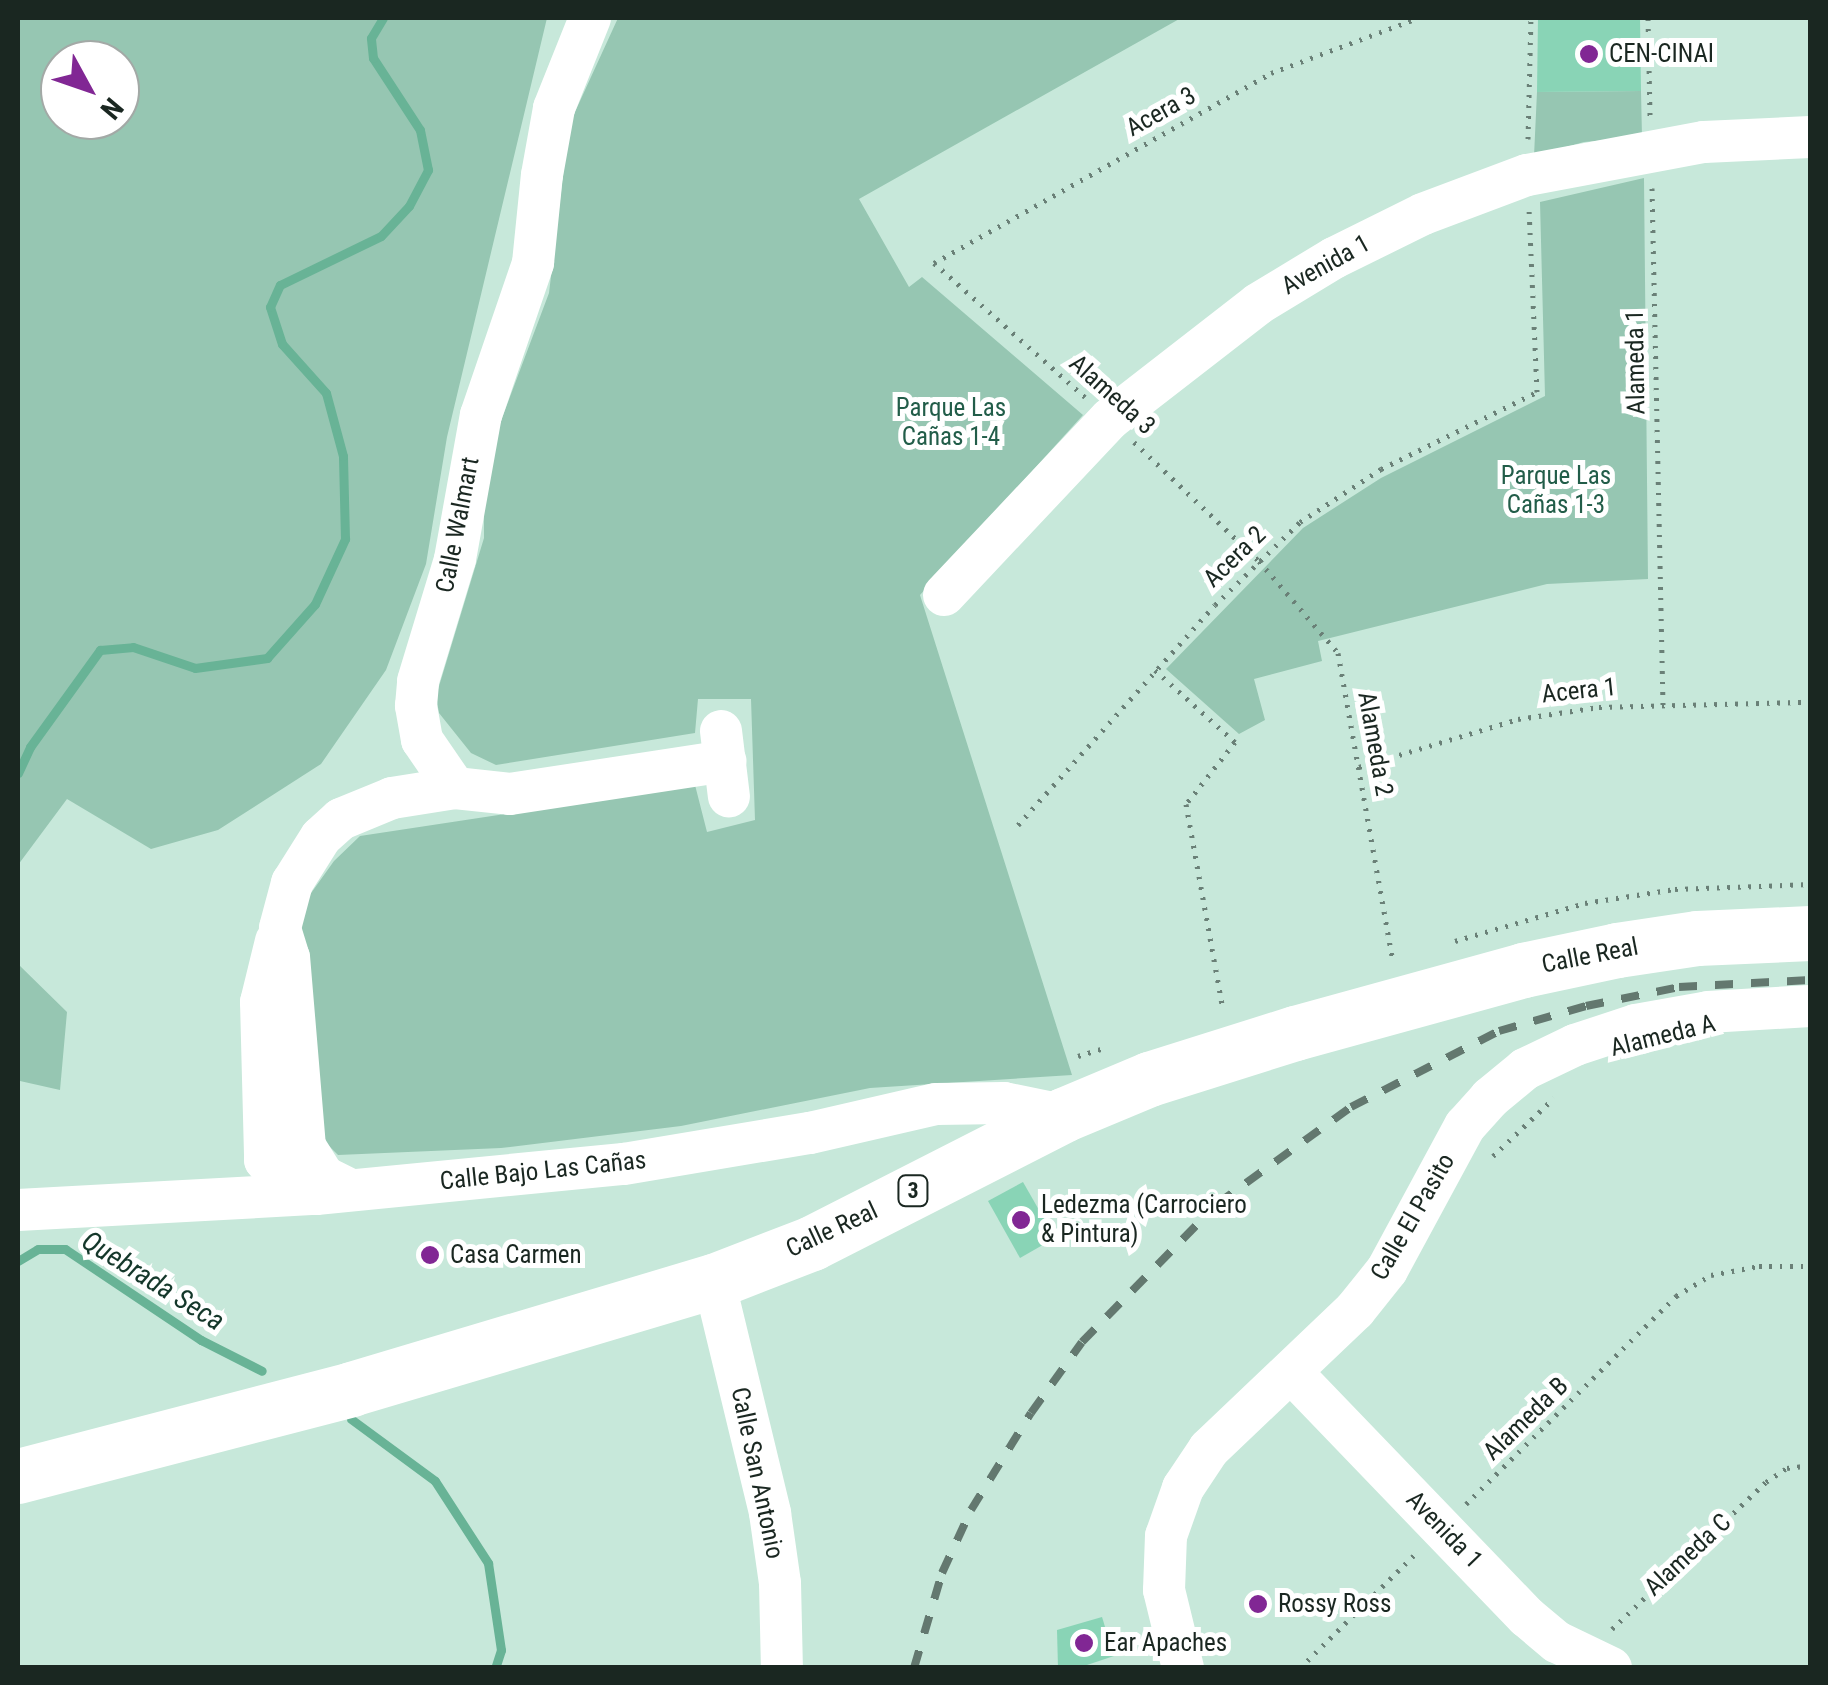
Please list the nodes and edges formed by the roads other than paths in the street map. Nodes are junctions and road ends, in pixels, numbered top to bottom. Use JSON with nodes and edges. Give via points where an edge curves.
{"nodes":[{"id":1,"x":590,"y":18,"type":"edge"},
{"id":2,"x":1810,"y":138,"type":"edge"},
{"id":3,"x":944,"y":595,"type":"dead end"},
{"id":4,"x":725,"y":763,"type":"dead end"},
{"id":5,"x":455,"y":788,"type":"junction"},
{"id":6,"x":1810,"y":933,"type":"edge"},
{"id":7,"x":1810,"y":1006,"type":"edge"},
{"id":8,"x":1063,"y":1116,"type":"junction"},
{"id":9,"x":333,"y":1191,"type":"junction"},
{"id":10,"x":18,"y":1210,"type":"edge"},
{"id":11,"x":714,"y":1281,"type":"junction"},
{"id":12,"x":1292,"y":1372,"type":"junction"},
{"id":13,"x":18,"y":1476,"type":"edge"},
{"id":14,"x":1594,"y":1665,"type":"edge"},
{"id":15,"x":782,"y":1668,"type":"edge"},
{"id":16,"x":1183,"y":1668,"type":"edge"}],
"edges":[{"from":1,"to":5,"type":"street","name":"Calle Walmart","via":[[554,108],[533,264],[481,415],[455,559],[418,680],[422,740]]},
{"from":2,"to":3,"type":"street","name":"Avenida 1","via":[[1704,142],[1528,175],[1422,214],[1334,258],[1258,304],[1110,420]]},
{"from":4,"to":5,"type":"street","via":[[510,794]]},
{"from":5,"to":9,"type":"street","via":[[392,798],[341,819],[292,883],[280,928],[289,958],[305,1146]]},
{"from":6,"to":8,"type":"main road","name":"Calle Real","number":"3","via":[[1697,938],[1523,970],[1150,1079]]},
{"from":7,"to":12,"type":"street","name":"Calle El Pasito","via":[[1708,1012],[1636,1025],[1526,1070],[1465,1126],[1388,1270]]},
{"from":8,"to":9,"type":"street","name":"Calle Bajo Las Cañas","via":[[1004,1103],[936,1104],[722,1150]]},
{"from":8,"to":11,"type":"main road","name":"Calle Real","number":"3","via":[[812,1243]]},
{"from":9,"to":10,"type":"street","name":"Calle Bajo Las Cañas"},
{"from":11,"to":13,"type":"main road","name":"Calle Real","number":"3","via":[[352,1389]]},
{"from":11,"to":15,"type":"street","name":"Calle San Antonio","via":[[770,1514]]},
{"from":12,"to":14,"type":"street","name":"Avenida 1","via":[[1528,1617]]},
{"from":12,"to":16,"type":"street","name":"Calle El Pasito","via":[[1209,1450],[1183,1488],[1166,1536],[1164,1590]]}]}
